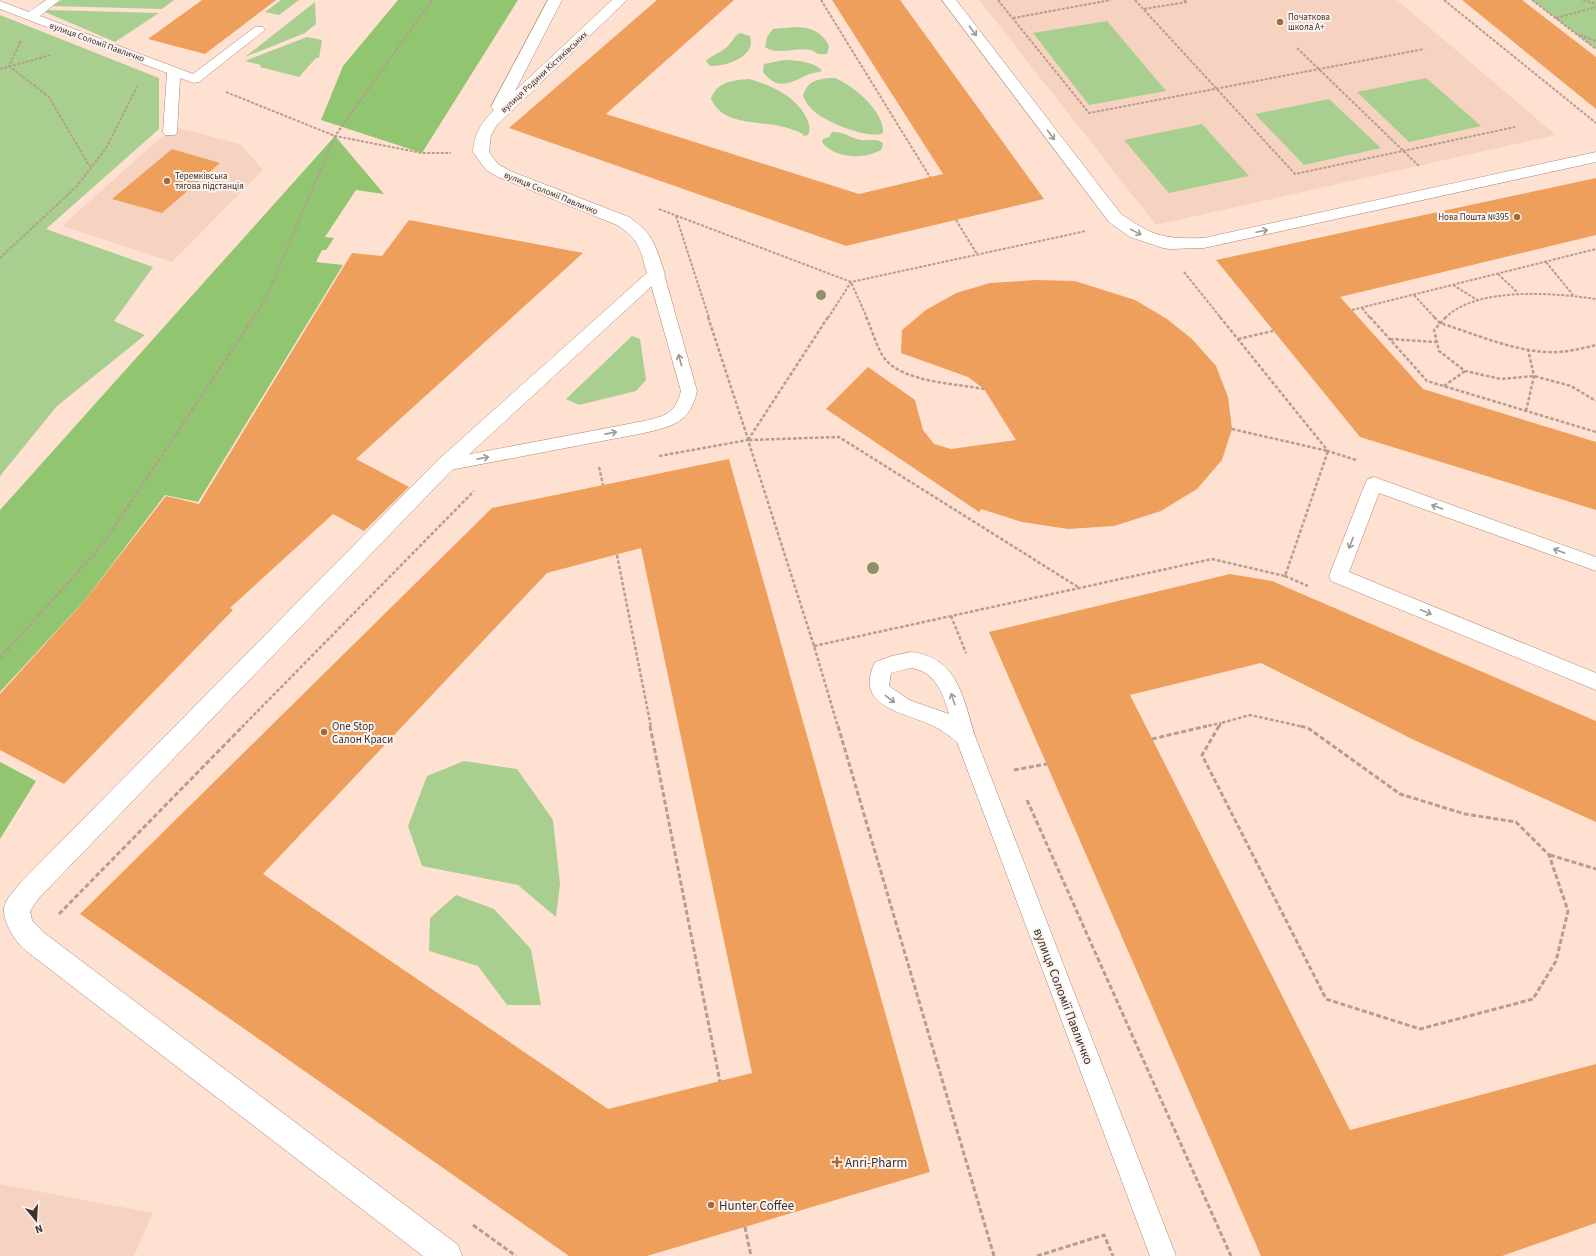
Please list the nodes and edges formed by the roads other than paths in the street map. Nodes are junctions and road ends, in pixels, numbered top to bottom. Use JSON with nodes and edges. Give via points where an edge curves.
{"nodes":[{"id":1,"x":54,"y":0,"type":"edge"},
{"id":2,"x":555,"y":0,"type":"edge"},
{"id":3,"x":620,"y":0,"type":"edge"},
{"id":4,"x":949,"y":0,"type":"edge"},
{"id":5,"x":0,"y":5,"type":"edge"},
{"id":6,"x":30,"y":16,"type":"junction"},
{"id":7,"x":259,"y":30,"type":"dead end"},
{"id":8,"x":174,"y":71,"type":"junction"},
{"id":9,"x":491,"y":122,"type":"junction"},
{"id":10,"x":170,"y":132,"type":"dead end"},
{"id":11,"x":481,"y":152,"type":"joint"},
{"id":12,"x":1596,"y":157,"type":"edge"},
{"id":13,"x":656,"y":274,"type":"junction"},
{"id":14,"x":445,"y":465,"type":"junction"},
{"id":15,"x":1596,"y":564,"type":"edge"},
{"id":16,"x":1596,"y":682,"type":"edge"},
{"id":17,"x":965,"y":736,"type":"junction"},
{"id":18,"x":448,"y":1256,"type":"edge"},
{"id":19,"x":1163,"y":1256,"type":"edge"}],
"edges":[{"from":1,"to":6,"type":"lane"},
{"from":2,"to":9,"type":"street"},
{"from":3,"to":9,"type":"street","name":"вулиця Родини Кістяківських"},
{"from":4,"to":12,"type":"street","one_way":true,"via":[[1115,218],[1136,233],[1169,244],[1204,243]]},
{"from":5,"to":6,"type":"lane","name":"вулиця Соломії Павличко"},
{"from":6,"to":8,"type":"lane","name":"вулиця Соломії Павличко"},
{"from":7,"to":8,"type":"lane","name":"вулиця Соломії Павличко","via":[[194,79]]},
{"from":8,"to":10,"type":"lane"},
{"from":9,"to":11,"type":"street","name":"вулиця Родини Кістяківських","via":[[483,135]]},
{"from":11,"to":13,"type":"street","name":"вулиця Соломії Павличко","via":[[492,167],[504,174],[623,221],[635,229],[644,238]]},
{"from":13,"to":14,"type":"street"},
{"from":14,"to":13,"type":"lane","one_way":true,"via":[[644,427],[680,415],[686,405],[689,391]]},
{"from":14,"to":18,"type":"street","via":[[30,890],[17,908],[19,923],[29,936],[46,950]]},
{"from":15,"to":16,"type":"lane","one_way":true,"via":[[1374,484],[1338,576]]},
{"from":17,"to":17,"type":"lane","name":"вулиця Соломії Павличко","one_way":true,"via":[[949,686],[935,669],[917,659],[896,660],[882,668],[879,688],[887,698],[902,708],[944,722]]},
{"from":17,"to":19,"type":"lane","name":"вулиця Соломії Павличко"}]}
